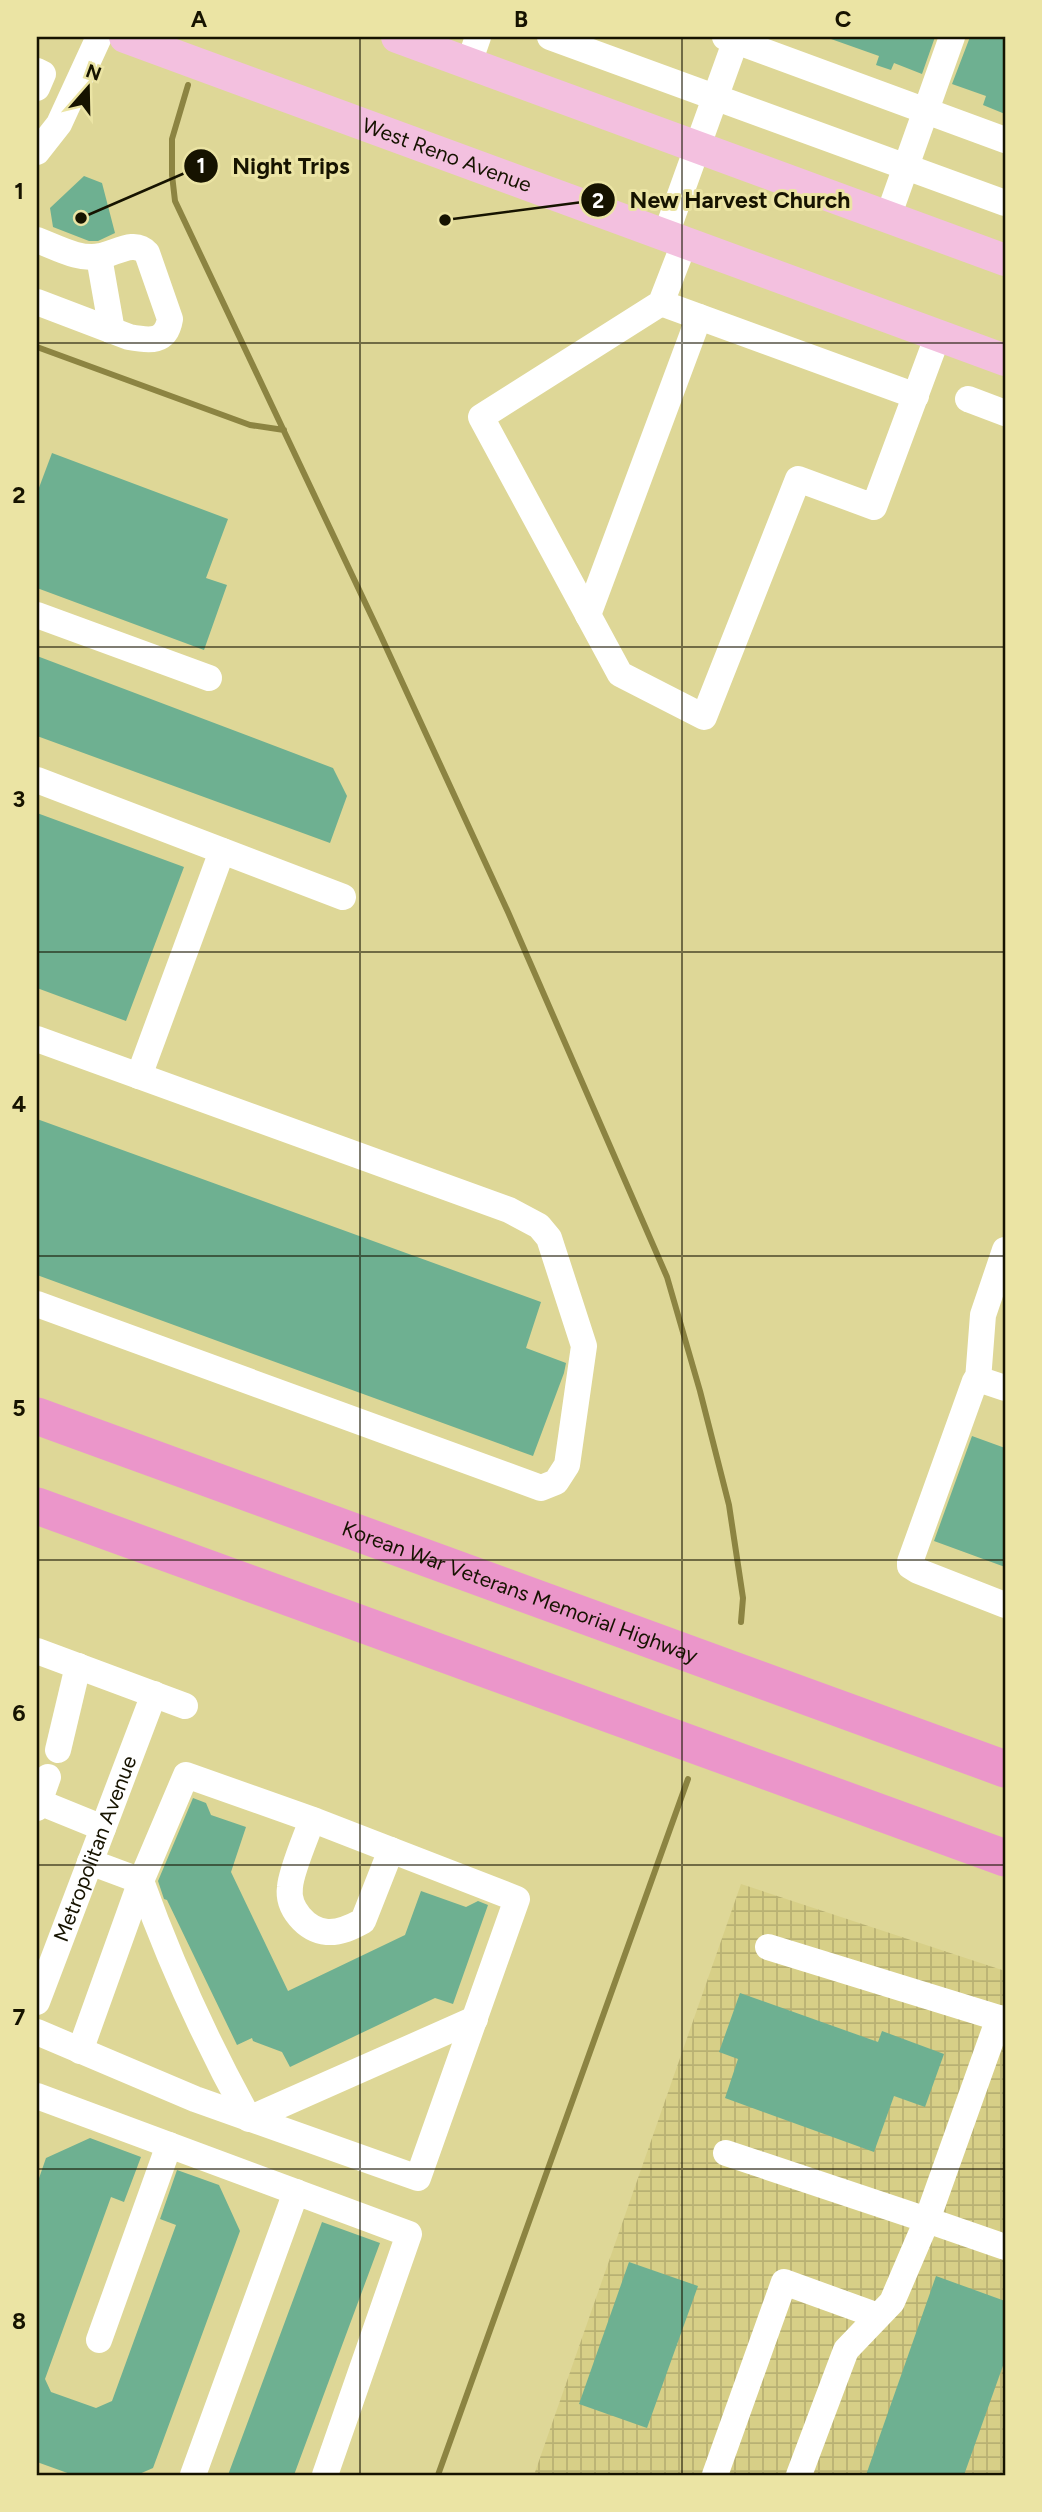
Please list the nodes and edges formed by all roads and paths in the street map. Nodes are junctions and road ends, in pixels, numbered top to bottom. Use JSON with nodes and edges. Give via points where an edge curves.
{"nodes":[{"id":1,"x":99,"y":37,"type":"edge"},
{"id":2,"x":125,"y":37,"type":"edge"},
{"id":3,"x":397,"y":37,"type":"edge"},
{"id":4,"x":550,"y":37,"type":"edge"},
{"id":5,"x":952,"y":37,"type":"edge"},
{"id":6,"x":733,"y":38,"type":"edge"},
{"id":7,"x":473,"y":50,"type":"edge"},
{"id":8,"x":37,"y":71,"type":"edge"},
{"id":9,"x":37,"y":88,"type":"edge"},
{"id":10,"x":716,"y":96,"type":"junction"},
{"id":11,"x":925,"y":112,"type":"junction"},
{"id":12,"x":1005,"y":141,"type":"edge"},
{"id":13,"x":698,"y":147,"type":"junction"},
{"id":14,"x":37,"y":152,"type":"edge"},
{"id":15,"x":906,"y":166,"type":"junction"},
{"id":16,"x":1005,"y":203,"type":"edge"},
{"id":17,"x":888,"y":217,"type":"junction"},
{"id":18,"x":675,"y":237,"type":"junction"},
{"id":19,"x":37,"y":240,"type":"edge"},
{"id":20,"x":99,"y":257,"type":"junction"},
{"id":21,"x":1005,"y":260,"type":"edge"},
{"id":22,"x":37,"y":302,"type":"edge"},
{"id":23,"x":661,"y":303,"type":"junction"},
{"id":24,"x":699,"y":317,"type":"junction"},
{"id":25,"x":113,"y":331,"type":"junction"},
{"id":26,"x":938,"y":335,"type":"junction"},
{"id":27,"x":1005,"y":360,"type":"edge"},
{"id":28,"x":916,"y":396,"type":"junction"},
{"id":29,"x":968,"y":399,"type":"dead end"},
{"id":30,"x":1005,"y":413,"type":"edge"},
{"id":31,"x":37,"y":615,"type":"edge"},
{"id":32,"x":588,"y":615,"type":"junction"},
{"id":33,"x":209,"y":678,"type":"dead end"},
{"id":34,"x":37,"y":780,"type":"edge"},
{"id":35,"x":222,"y":851,"type":"junction"},
{"id":36,"x":343,"y":897,"type":"dead end"},
{"id":37,"x":37,"y":1039,"type":"edge"},
{"id":38,"x":139,"y":1076,"type":"junction"},
{"id":39,"x":1005,"y":1250,"type":"edge"},
{"id":40,"x":37,"y":1304,"type":"edge"},
{"id":41,"x":978,"y":1380,"type":"junction"},
{"id":42,"x":1005,"y":1388,"type":"edge"},
{"id":43,"x":37,"y":1416,"type":"edge"},
{"id":44,"x":37,"y":1506,"type":"edge"},
{"id":45,"x":37,"y":1529,"type":"edge"},
{"id":46,"x":199,"y":1565,"type":"junction"},
{"id":47,"x":1005,"y":1605,"type":"edge"},
{"id":48,"x":37,"y":1651,"type":"edge"},
{"id":49,"x":78,"y":1666,"type":"junction"},
{"id":50,"x":154,"y":1694,"type":"junction"},
{"id":51,"x":185,"y":1706,"type":"dead end"},
{"id":52,"x":58,"y":1750,"type":"dead end"},
{"id":53,"x":1005,"y":1769,"type":"edge"},
{"id":54,"x":48,"y":1777,"type":"dead end"},
{"id":55,"x":38,"y":1805,"type":"edge"},
{"id":56,"x":312,"y":1820,"type":"junction"},
{"id":57,"x":103,"y":1828,"type":"junction"},
{"id":58,"x":391,"y":1850,"type":"junction"},
{"id":59,"x":1005,"y":1858,"type":"edge"},
{"id":60,"x":90,"y":1862,"type":"junction"},
{"id":61,"x":141,"y":1881,"type":"junction"},
{"id":62,"x":768,"y":1947,"type":"dead end"},
{"id":63,"x":37,"y":2002,"type":"edge"},
{"id":64,"x":475,"y":2019,"type":"junction"},
{"id":65,"x":1002,"y":2019,"type":"edge"},
{"id":66,"x":37,"y":2032,"type":"edge"},
{"id":67,"x":80,"y":2051,"type":"junction"},
{"id":68,"x":37,"y":2096,"type":"edge"},
{"id":69,"x":249,"y":2119,"type":"junction"},
{"id":70,"x":169,"y":2145,"type":"junction"},
{"id":71,"x":726,"y":2153,"type":"dead end"},
{"id":72,"x":296,"y":2192,"type":"junction"},
{"id":73,"x":928,"y":2220,"type":"junction"},
{"id":74,"x":1005,"y":2247,"type":"edge"},
{"id":75,"x":878,"y":2316,"type":"junction"},
{"id":76,"x":99,"y":2340,"type":"dead end"},
{"id":77,"x":193,"y":2475,"type":"edge"},
{"id":78,"x":325,"y":2475,"type":"edge"},
{"id":79,"x":715,"y":2475,"type":"edge"},
{"id":80,"x":799,"y":2475,"type":"edge"}],
"edges":[{"from":1,"to":14,"type":"street","via":[[60,124]]},
{"from":2,"to":18,"type":"main road","name":"West Reno Avenue"},
{"from":3,"to":7,"type":"main road"},
{"from":4,"to":10,"type":"street"},
{"from":5,"to":11,"type":"street"},
{"from":6,"to":10,"type":"street"},
{"from":6,"to":11,"type":"street"},
{"from":7,"to":13,"type":"main road"},
{"from":8,"to":9,"type":"street","via":[[43,74]]},
{"from":10,"to":13,"type":"street"},
{"from":10,"to":15,"type":"street"},
{"from":11,"to":12,"type":"street"},
{"from":11,"to":15,"type":"street"},
{"from":13,"to":17,"type":"main road"},
{"from":13,"to":18,"type":"street"},
{"from":15,"to":16,"type":"street"},
{"from":15,"to":17,"type":"street"},
{"from":17,"to":21,"type":"main road"},
{"from":18,"to":23,"type":"street"},
{"from":18,"to":26,"type":"main road","name":"West Reno Avenue"},
{"from":19,"to":20,"type":"street","via":[[74,254]]},
{"from":20,"to":25,"type":"street"},
{"from":20,"to":25,"type":"street","via":[[143,248],[170,319],[162,337],[144,340]]},
{"from":22,"to":25,"type":"street"},
{"from":23,"to":24,"type":"street"},
{"from":23,"to":32,"type":"street","via":[[481,417]]},
{"from":24,"to":28,"type":"street"},
{"from":24,"to":32,"type":"street"},
{"from":26,"to":27,"type":"main road","name":"West Reno Avenue"},
{"from":26,"to":28,"type":"street"},
{"from":28,"to":32,"type":"street","via":[[874,507],[798,479],[704,717],[620,674]]},
{"from":29,"to":30,"type":"street"},
{"from":31,"to":33,"type":"street"},
{"from":34,"to":35,"type":"street"},
{"from":35,"to":36,"type":"street"},
{"from":35,"to":38,"type":"street"},
{"from":37,"to":38,"type":"street"},
{"from":38,"to":40,"type":"street","via":[[509,1210],[539,1226],[549,1238],[584,1346],[565,1471],[556,1482],[541,1488]]},
{"from":39,"to":41,"type":"street","via":[[984,1315]]},
{"from":41,"to":42,"type":"street"},
{"from":41,"to":47,"type":"street","via":[[910,1566]]},
{"from":43,"to":53,"type":"highway","name":"Korean War Veterans Memorial Highway"},
{"from":44,"to":46,"type":"highway"},
{"from":45,"to":46,"type":"highway"},
{"from":46,"to":59,"type":"highway"},
{"from":48,"to":49,"type":"street"},
{"from":49,"to":50,"type":"street"},
{"from":49,"to":52,"type":"street"},
{"from":50,"to":51,"type":"street"},
{"from":50,"to":57,"type":"street","name":"Metropolitan Avenue"},
{"from":54,"to":55,"type":"street"},
{"from":55,"to":57,"type":"street"},
{"from":56,"to":58,"type":"street"},
{"from":56,"to":58,"type":"street","via":[[289,1887],[293,1909],[307,1925],[326,1932],[363,1921]]},
{"from":56,"to":61,"type":"street","via":[[186,1774]]},
{"from":57,"to":60,"type":"street","name":"Metropolitan Avenue"},
{"from":58,"to":64,"type":"street","via":[[517,1899]]},
{"from":60,"to":61,"type":"street"},
{"from":60,"to":63,"type":"street","name":"Metropolitan Avenue"},
{"from":61,"to":67,"type":"street"},
{"from":61,"to":69,"type":"street","via":[[164,1943]]},
{"from":62,"to":65,"type":"street"},
{"from":64,"to":69,"type":"street"},
{"from":64,"to":69,"type":"street","via":[[418,2178]]},
{"from":65,"to":73,"type":"street"},
{"from":66,"to":67,"type":"street"},
{"from":67,"to":69,"type":"street"},
{"from":68,"to":70,"type":"street"},
{"from":70,"to":72,"type":"street"},
{"from":70,"to":76,"type":"street"},
{"from":71,"to":73,"type":"street"},
{"from":72,"to":77,"type":"street"},
{"from":72,"to":78,"type":"street","via":[[409,2234]]},
{"from":73,"to":74,"type":"street"},
{"from":73,"to":75,"type":"street","via":[[892,2302]]},
{"from":75,"to":79,"type":"street","via":[[785,2282]]},
{"from":75,"to":80,"type":"street","via":[[846,2350]]}]}
